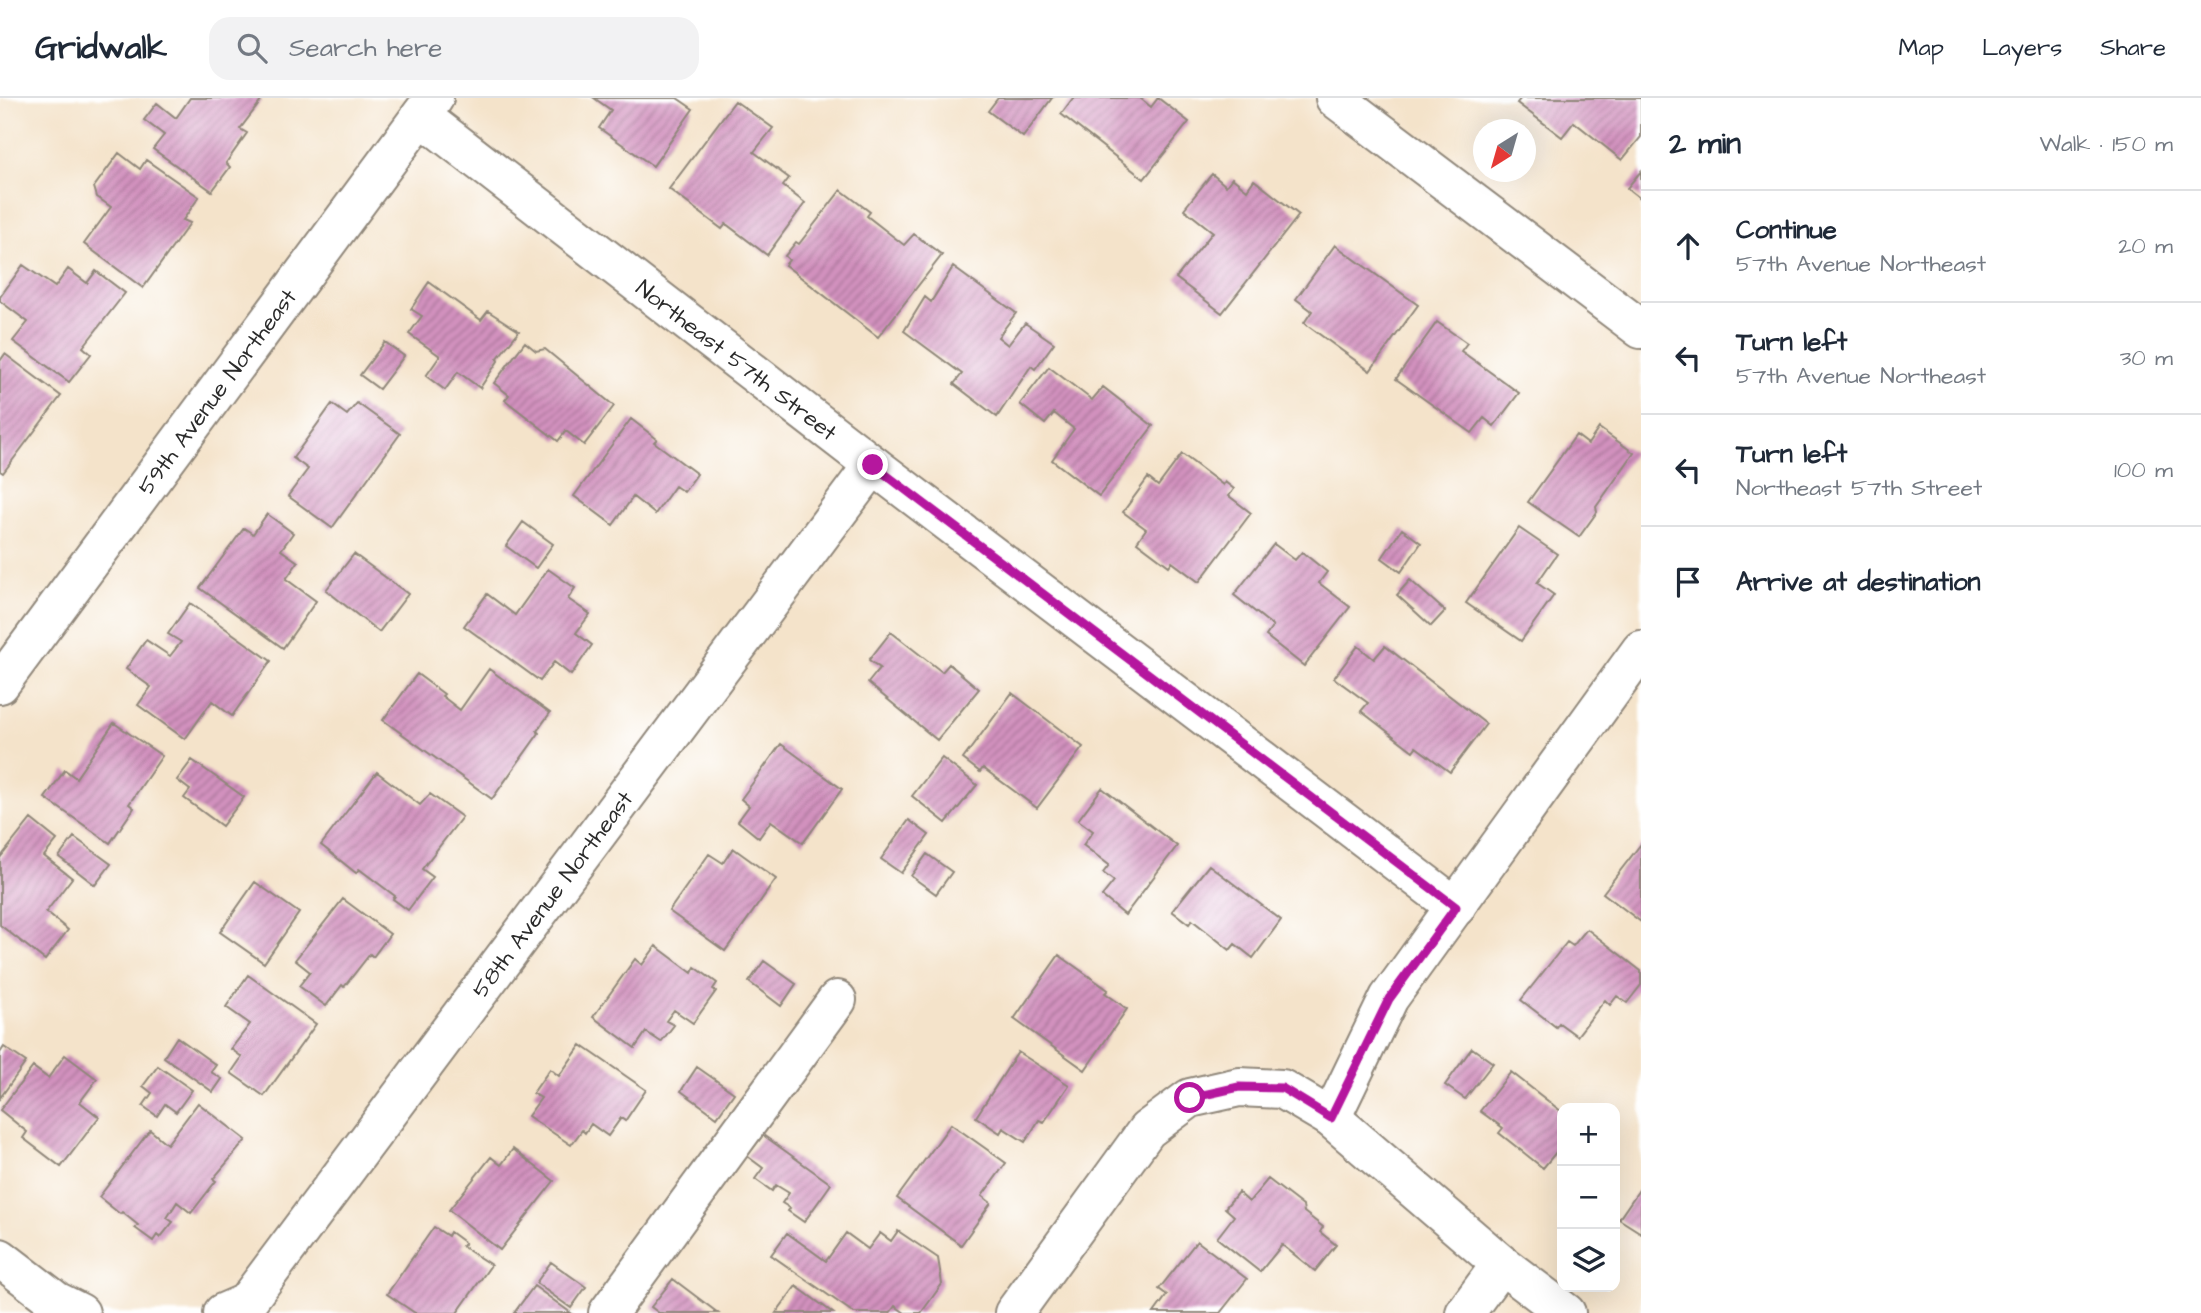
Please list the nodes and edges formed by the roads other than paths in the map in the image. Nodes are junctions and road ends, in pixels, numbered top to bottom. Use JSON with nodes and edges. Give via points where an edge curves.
{"nodes":[{"id":1,"x":1335,"y":98,"type":"edge"},
{"id":2,"x":428,"y":107,"type":"edge"},
{"id":3,"x":1641,"y":329,"type":"edge"},
{"id":4,"x":873,"y":465,"type":"junction"},
{"id":5,"x":1641,"y":650,"type":"edge"},
{"id":6,"x":0,"y":684,"type":"edge"},
{"id":7,"x":1456,"y":907,"type":"junction"},
{"id":8,"x":837,"y":1000,"type":"dead end"},
{"id":9,"x":1331,"y":1118,"type":"junction"},
{"id":10,"x":0,"y":1258,"type":"edge"},
{"id":11,"x":1501,"y":1264,"type":"junction"},
{"id":12,"x":80,"y":1313,"type":"edge"},
{"id":13,"x":223,"y":1313,"type":"edge"},
{"id":14,"x":608,"y":1313,"type":"edge"},
{"id":15,"x":1014,"y":1313,"type":"edge"},
{"id":16,"x":1465,"y":1313,"type":"edge"},
{"id":17,"x":1566,"y":1313,"type":"edge"}],
"edges":[{"from":1,"to":3,"type":"street"},
{"from":2,"to":4,"type":"street","name":"Northeast 57th Street"},
{"from":2,"to":6,"type":"street","name":"59th Avenue Northeast"},
{"from":4,"to":7,"type":"street","name":"Northeast 57th Street"},
{"from":4,"to":13,"type":"street","name":"58th Avenue Northeast","via":[[246,1303]]},
{"from":5,"to":7,"type":"street"},
{"from":7,"to":9,"type":"street","via":[[1389,999]]},
{"from":8,"to":14,"type":"street"},
{"from":9,"to":11,"type":"street"},
{"from":9,"to":15,"type":"street","via":[[1282,1088],[1239,1087],[1190,1098],[1147,1130]]},
{"from":10,"to":12,"type":"street","via":[[55,1301]]},
{"from":11,"to":16,"type":"street"},
{"from":11,"to":17,"type":"street"}]}
